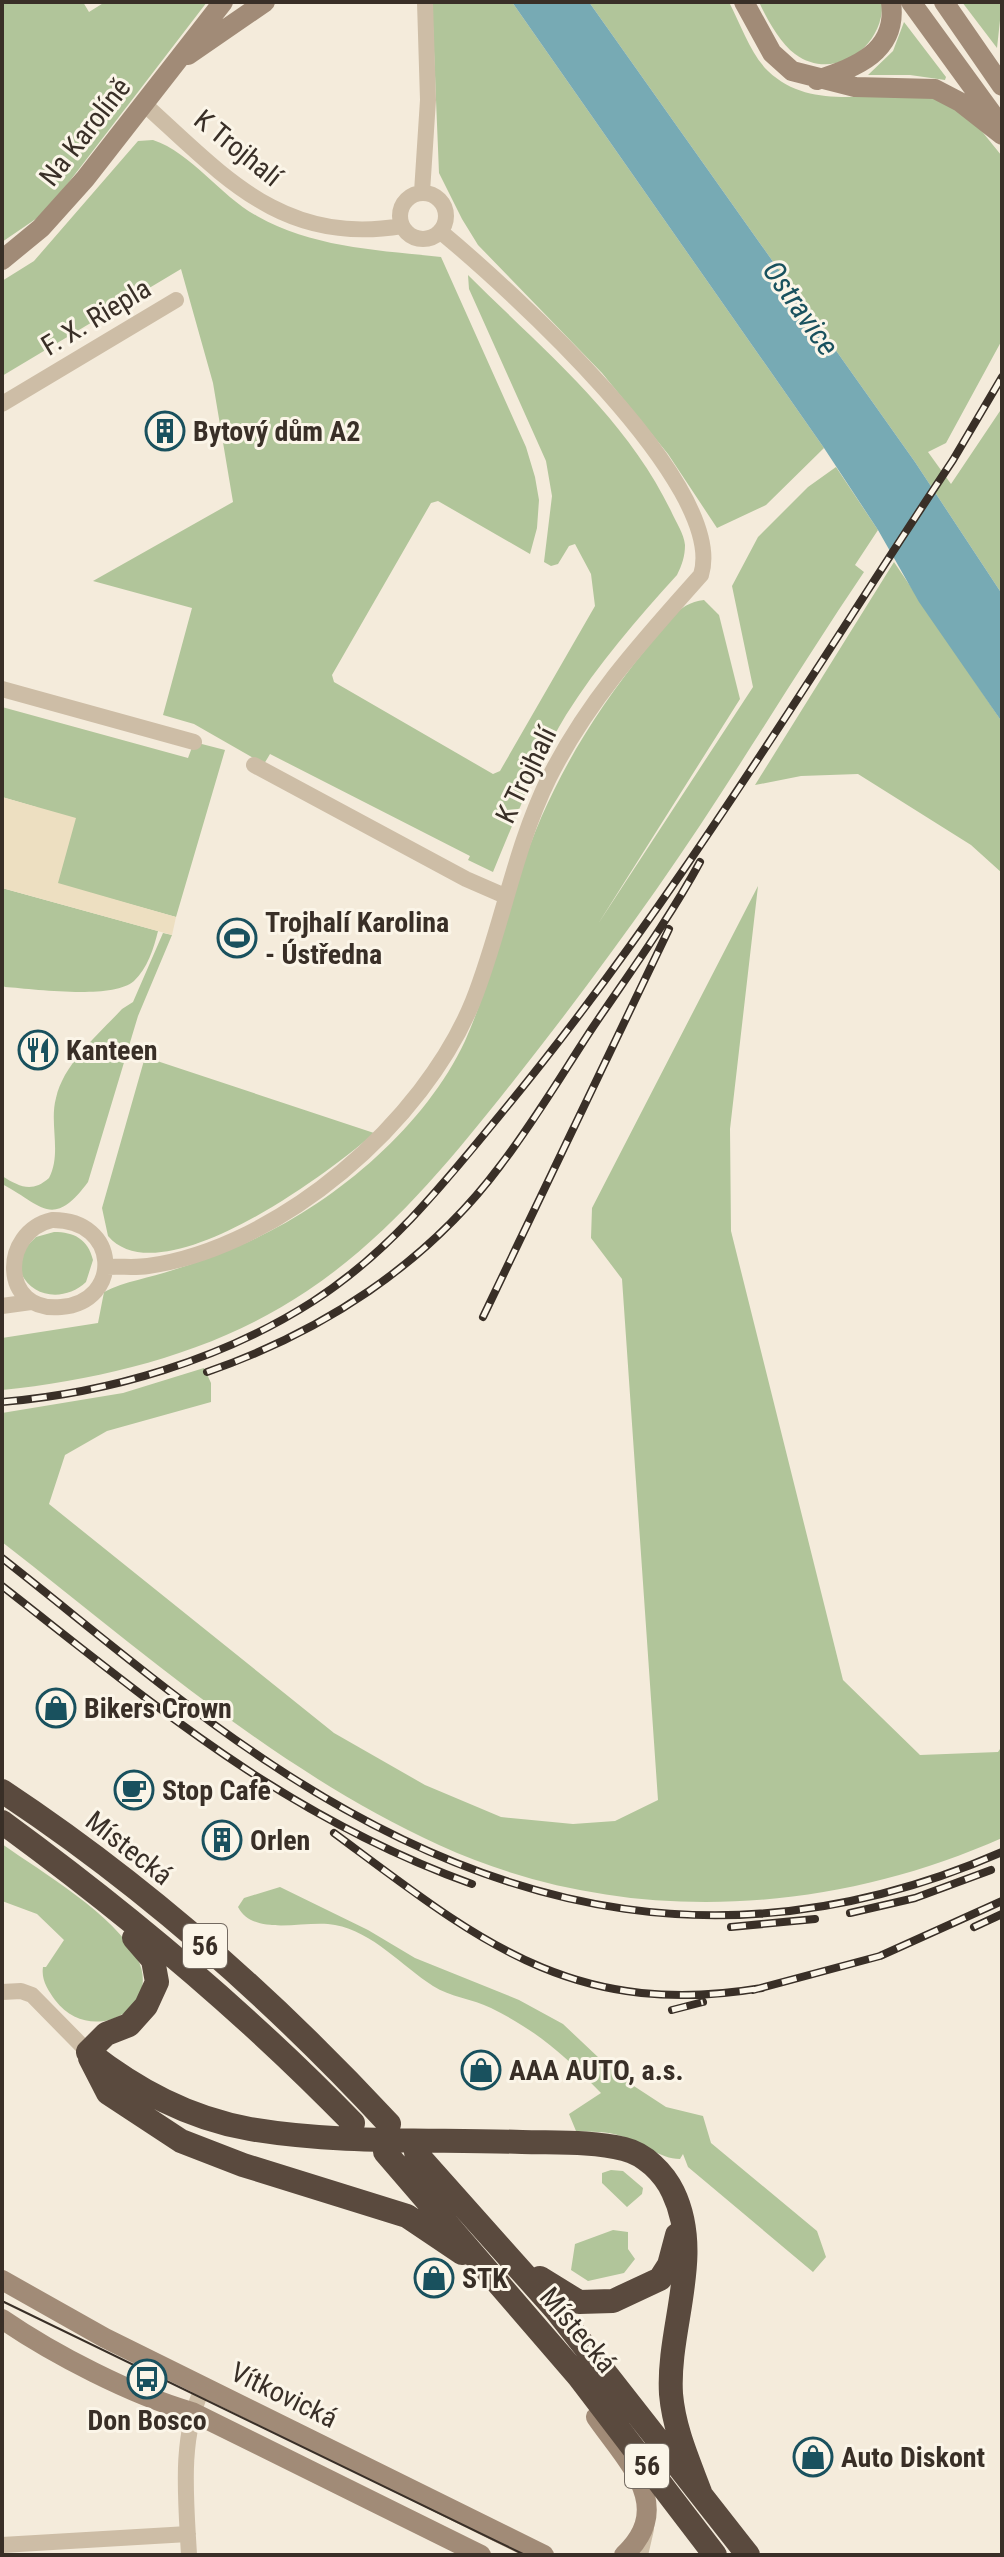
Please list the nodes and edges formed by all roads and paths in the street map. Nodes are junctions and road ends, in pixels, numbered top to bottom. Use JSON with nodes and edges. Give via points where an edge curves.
{"nodes":[{"id":1,"x":223,"y":2,"type":"edge"},
{"id":2,"x":265,"y":2,"type":"edge"},
{"id":3,"x":425,"y":2,"type":"edge"},
{"id":4,"x":744,"y":2,"type":"edge"},
{"id":5,"x":891,"y":2,"type":"edge"},
{"id":6,"x":911,"y":2,"type":"edge"},
{"id":7,"x":944,"y":2,"type":"edge"},
{"id":8,"x":172,"y":67,"type":"junction"},
{"id":9,"x":817,"y":80,"type":"junction"},
{"id":10,"x":1002,"y":86,"type":"edge"},
{"id":11,"x":143,"y":103,"type":"junction"},
{"id":12,"x":1002,"y":127,"type":"edge"},
{"id":13,"x":1002,"y":135,"type":"edge"},
{"id":14,"x":422,"y":192,"type":"junction"},
{"id":15,"x":402,"y":226,"type":"junction"},
{"id":16,"x":441,"y":232,"type":"junction"},
{"id":17,"x":2,"y":260,"type":"edge"},
{"id":18,"x":176,"y":300,"type":"dead end"},
{"id":19,"x":2,"y":404,"type":"edge"},
{"id":20,"x":2,"y":689,"type":"edge"},
{"id":21,"x":194,"y":742,"type":"dead end"},
{"id":22,"x":254,"y":765,"type":"dead end"},
{"id":23,"x":505,"y":896,"type":"junction"},
{"id":24,"x":106,"y":1267,"type":"junction"},
{"id":25,"x":4,"y":1270,"type":"edge"},
{"id":26,"x":31,"y":1302,"type":"junction"},
{"id":27,"x":2,"y":1306,"type":"edge"},
{"id":28,"x":2,"y":1791,"type":"edge"},
{"id":29,"x":2,"y":1822,"type":"edge"},
{"id":30,"x":79,"y":1878,"type":"junction"},
{"id":31,"x":2,"y":1992,"type":"edge"},
{"id":32,"x":88,"y":2052,"type":"junction"},
{"id":33,"x":353,"y":2123,"type":"dead end"},
{"id":34,"x":389,"y":2124,"type":"dead end"},
{"id":35,"x":385,"y":2152,"type":"dead end"},
{"id":36,"x":416,"y":2153,"type":"dead end"},
{"id":37,"x":682,"y":2218,"type":"junction"},
{"id":38,"x":502,"y":2249,"type":"junction"},
{"id":39,"x":489,"y":2270,"type":"junction"},
{"id":40,"x":2,"y":2280,"type":"edge"},
{"id":41,"x":2,"y":2319,"type":"edge"},
{"id":42,"x":579,"y":2377,"type":"junction"},
{"id":43,"x":203,"y":2387,"type":"junction"},
{"id":44,"x":192,"y":2412,"type":"junction"},
{"id":45,"x":700,"y":2492,"type":"junction"},
{"id":46,"x":647,"y":2527,"type":"junction"},
{"id":47,"x":188,"y":2534,"type":"junction"},
{"id":48,"x":2,"y":2545,"type":"edge"},
{"id":49,"x":189,"y":2555,"type":"edge"},
{"id":50,"x":481,"y":2555,"type":"edge"},
{"id":51,"x":544,"y":2555,"type":"edge"},
{"id":52,"x":624,"y":2555,"type":"edge"},
{"id":53,"x":640,"y":2555,"type":"edge"},
{"id":54,"x":715,"y":2555,"type":"edge"},
{"id":55,"x":748,"y":2555,"type":"edge"}],
"edges":[{"from":1,"to":8,"type":"street","name":"Na Karolíně"},
{"from":2,"to":8,"type":"street"},
{"from":3,"to":14,"type":"street","via":[[428,72]]},
{"from":4,"to":9,"type":"street","via":[[776,60]]},
{"from":5,"to":9,"type":"street","via":[[889,30],[872,57]]},
{"from":6,"to":12,"type":"street"},
{"from":7,"to":10,"type":"street"},
{"from":8,"to":11,"type":"street","name":"Na Karolíně"},
{"from":9,"to":13,"type":"street","via":[[855,87],[935,89]]},
{"from":11,"to":15,"type":"street","name":"K Trojhalí","via":[[230,182],[283,215],[336,230]]},
{"from":11,"to":17,"type":"street","name":"Na Karolíně","via":[[59,209]]},
{"from":14,"to":15,"type":"street","via":[[403,204]]},
{"from":14,"to":16,"type":"street","via":[[444,203],[447,217]]},
{"from":15,"to":16,"type":"street","via":[[420,239]]},
{"from":16,"to":23,"type":"street","name":"K Trojhalí","via":[[597,378],[631,418],[679,491],[705,551],[701,575],[636,646],[578,727],[549,779]]},
{"from":18,"to":19,"type":"street","name":"F. X. Riepla"},
{"from":20,"to":21,"type":"street"},
{"from":22,"to":23,"type":"street"},
{"from":23,"to":24,"type":"street","name":"K Trojhalí","via":[[473,999],[448,1054],[418,1099],[380,1138],[320,1189],[244,1234],[148,1266]]},
{"from":24,"to":25,"type":"street","via":[[96,1235],[64,1219],[23,1230]]},
{"from":24,"to":26,"type":"street","via":[[83,1301],[60,1307]]},
{"from":25,"to":26,"type":"street"},
{"from":26,"to":27,"type":"street"},
{"from":28,"to":34,"type":"highway","name":"Místecká","number":"56","via":[[127,1881],[225,1963],[326,2056]]},
{"from":29,"to":30,"type":"highway","name":"Místecká","number":"56"},
{"from":30,"to":32,"type":"highway","via":[[153,1960],[157,1982],[129,2025],[106,2034]]},
{"from":30,"to":33,"type":"highway","name":"Místecká","number":"56","via":[[222,1994]]},
{"from":31,"to":32,"type":"street","via":[[32,1995]]},
{"from":32,"to":37,"type":"highway","via":[[137,2088],[193,2114],[253,2129],[625,2149],[650,2163],[672,2188]]},
{"from":32,"to":39,"type":"highway","via":[[108,2093],[181,2141],[407,2216]]},
{"from":35,"to":39,"type":"highway","name":"Místecká","number":"56"},
{"from":36,"to":38,"type":"highway","name":"Místecká","number":"56"},
{"from":37,"to":38,"type":"highway","via":[[660,2279],[613,2301],[579,2302]]},
{"from":37,"to":45,"type":"highway","via":[[687,2260],[671,2393],[675,2428]]},
{"from":38,"to":45,"type":"highway","name":"Místecká","number":"56"},
{"from":39,"to":42,"type":"highway","name":"Místecká","number":"56"},
{"from":40,"to":43,"type":"street","name":"Vítkovická"},
{"from":41,"to":44,"type":"street","name":"Vítkovická","via":[[48,2348],[162,2404]]},
{"from":42,"to":46,"type":"street","via":[[587,2404],[647,2495]]},
{"from":42,"to":54,"type":"highway","name":"Místecká","number":"56"},
{"from":43,"to":44,"type":"street"},
{"from":43,"to":51,"type":"street","name":"Vítkovická"},
{"from":44,"to":47,"type":"street"},
{"from":44,"to":50,"type":"street","name":"Vítkovická"},
{"from":45,"to":55,"type":"highway","name":"Místecká","number":"56"},
{"from":46,"to":52,"type":"street"},
{"from":46,"to":53,"type":"street"},
{"from":47,"to":48,"type":"street"},
{"from":47,"to":49,"type":"street"}]}
